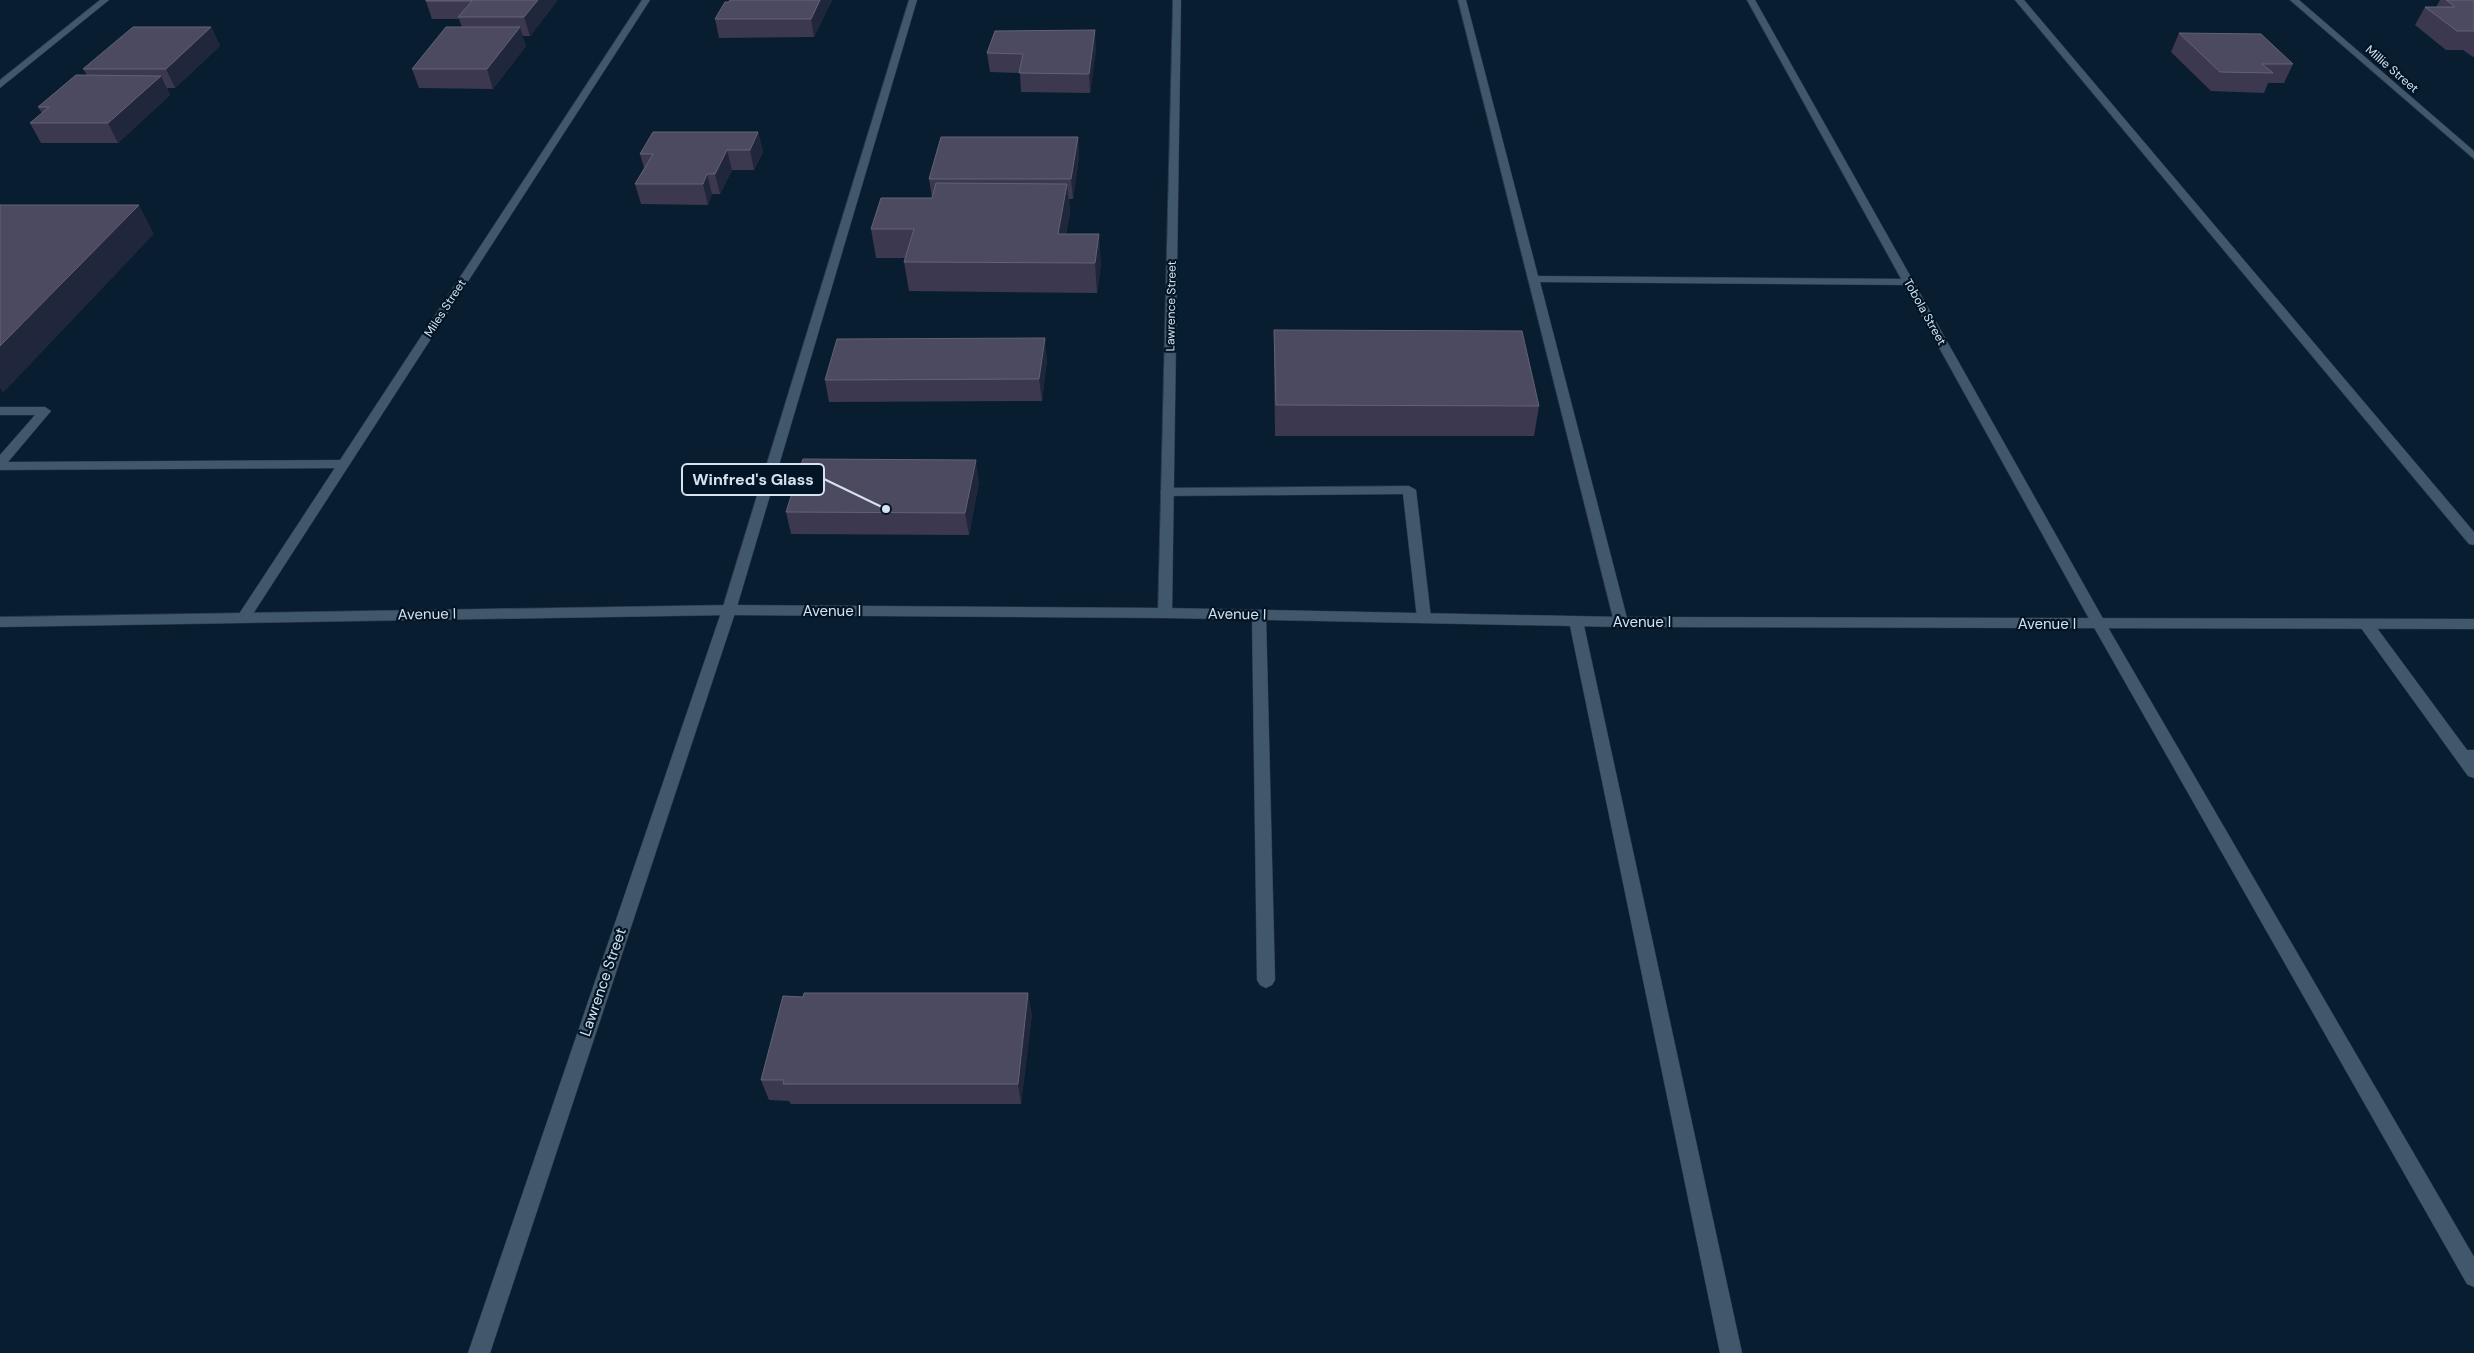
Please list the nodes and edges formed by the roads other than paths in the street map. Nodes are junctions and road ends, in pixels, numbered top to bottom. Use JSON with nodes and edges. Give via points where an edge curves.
{"nodes":[{"id":1,"x":105,"y":0,"type":"edge"},
{"id":2,"x":646,"y":0,"type":"edge"},
{"id":3,"x":913,"y":0,"type":"edge"},
{"id":4,"x":1176,"y":0,"type":"edge"},
{"id":5,"x":1462,"y":0,"type":"edge"},
{"id":6,"x":1751,"y":0,"type":"edge"},
{"id":7,"x":2019,"y":0,"type":"edge"},
{"id":8,"x":2294,"y":0,"type":"edge"},
{"id":9,"x":0,"y":85,"type":"edge"},
{"id":10,"x":2474,"y":156,"type":"edge"},
{"id":11,"x":1533,"y":279,"type":"junction"},
{"id":12,"x":1908,"y":282,"type":"junction"},
{"id":13,"x":0,"y":411,"type":"edge"},
{"id":14,"x":0,"y":464,"type":"edge"},
{"id":15,"x":344,"y":464,"type":"junction"},
{"id":16,"x":1167,"y":492,"type":"junction"},
{"id":17,"x":2474,"y":541,"type":"edge"},
{"id":18,"x":729,"y":610,"type":"junction"},
{"id":19,"x":1165,"y":613,"type":"junction"},
{"id":20,"x":1259,"y":615,"type":"junction"},
{"id":21,"x":244,"y":617,"type":"junction"},
{"id":22,"x":1424,"y":618,"type":"junction"},
{"id":23,"x":1576,"y":621,"type":"junction"},
{"id":24,"x":0,"y":622,"type":"edge"},
{"id":25,"x":1621,"y":622,"type":"junction"},
{"id":26,"x":2099,"y":624,"type":"junction"},
{"id":27,"x":2366,"y":624,"type":"junction"},
{"id":28,"x":2474,"y":624,"type":"edge"},
{"id":29,"x":2468,"y":756,"type":"edge"},
{"id":30,"x":2474,"y":772,"type":"edge"},
{"id":31,"x":1266,"y":980,"type":"dead end"},
{"id":32,"x":2474,"y":1276,"type":"edge"},
{"id":33,"x":479,"y":1353,"type":"edge"},
{"id":34,"x":1731,"y":1353,"type":"edge"}],
"edges":[{"from":1,"to":9,"type":"street"},
{"from":2,"to":15,"type":"street","name":"Miles Street"},
{"from":3,"to":18,"type":"street","name":"Lawrence Street"},
{"from":4,"to":16,"type":"street","name":"Lawrence Street"},
{"from":5,"to":11,"type":"street"},
{"from":6,"to":12,"type":"street","name":"Tobola Street"},
{"from":7,"to":17,"type":"street"},
{"from":8,"to":10,"type":"street","name":"Millie Street"},
{"from":11,"to":12,"type":"street"},
{"from":11,"to":25,"type":"street"},
{"from":12,"to":26,"type":"street","name":"Tobola Street"},
{"from":13,"to":14,"type":"street","via":[[45,411]]},
{"from":14,"to":15,"type":"street"},
{"from":15,"to":21,"type":"street","name":"Miles Street"},
{"from":16,"to":19,"type":"street","name":"Lawrence Street"},
{"from":16,"to":22,"type":"street","via":[[1409,490]]},
{"from":18,"to":19,"type":"street","name":"Avenue I"},
{"from":18,"to":21,"type":"street","name":"Avenue I"},
{"from":18,"to":33,"type":"street","name":"Lawrence Street"},
{"from":19,"to":20,"type":"street","name":"Avenue I"},
{"from":20,"to":22,"type":"street","name":"Avenue I"},
{"from":20,"to":31,"type":"street"},
{"from":21,"to":24,"type":"street","name":"Avenue I"},
{"from":22,"to":23,"type":"street","name":"Avenue I"},
{"from":23,"to":25,"type":"street","name":"Avenue I"},
{"from":23,"to":34,"type":"street"},
{"from":25,"to":26,"type":"street","name":"Avenue I"},
{"from":26,"to":27,"type":"street","name":"Avenue I"},
{"from":26,"to":32,"type":"street","name":"Tobola Street"},
{"from":27,"to":28,"type":"street","name":"Avenue I"},
{"from":27,"to":29,"type":"street"},
{"from":29,"to":30,"type":"street"}]}
